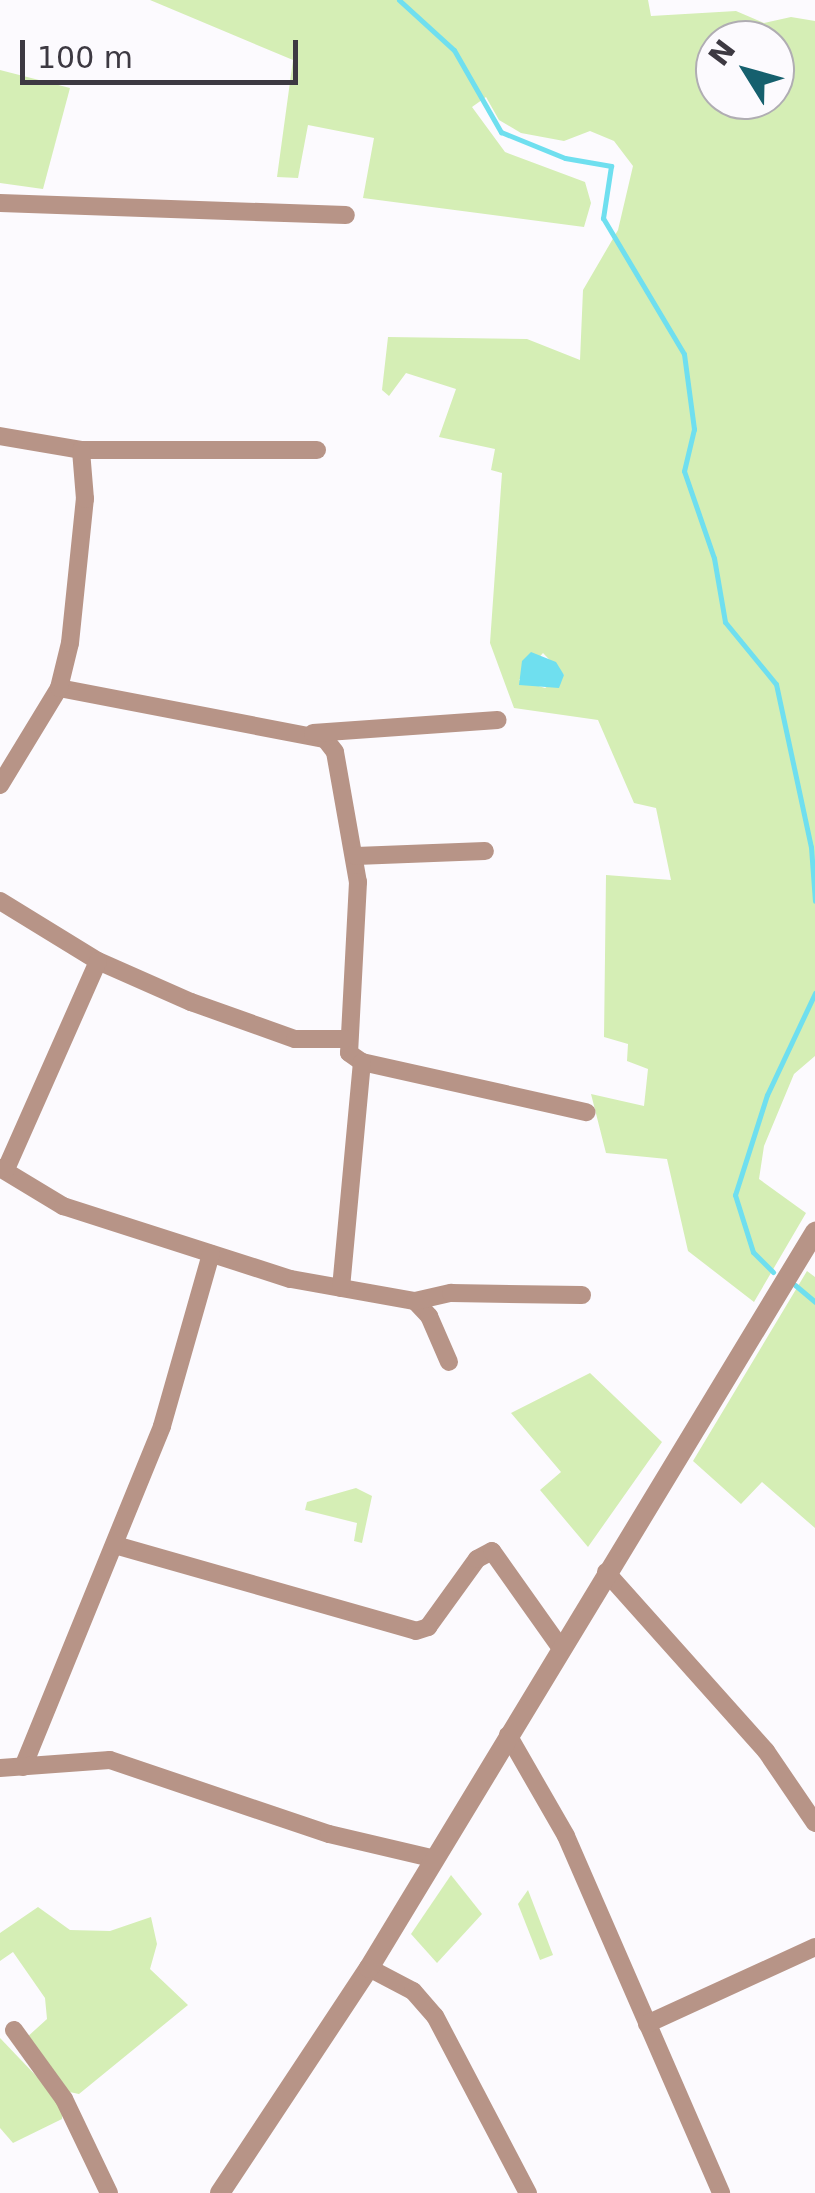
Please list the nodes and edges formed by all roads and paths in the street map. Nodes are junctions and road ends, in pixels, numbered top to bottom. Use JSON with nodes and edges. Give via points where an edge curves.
{"nodes":[{"id":1,"x":0,"y":204,"type":"edge"},
{"id":2,"x":346,"y":215,"type":"dead end"},
{"id":3,"x":0,"y":436,"type":"edge"},
{"id":4,"x":81,"y":450,"type":"junction"},
{"id":5,"x":317,"y":450,"type":"dead end"},
{"id":6,"x":59,"y":688,"type":"junction"},
{"id":7,"x":498,"y":720,"type":"dead end"},
{"id":8,"x":313,"y":733,"type":"junction"},
{"id":9,"x":0,"y":785,"type":"edge"},
{"id":10,"x":485,"y":851,"type":"dead end"},
{"id":11,"x":356,"y":856,"type":"junction"},
{"id":12,"x":0,"y":901,"type":"edge"},
{"id":13,"x":98,"y":961,"type":"junction"},
{"id":14,"x":346,"y":1039,"type":"junction"},
{"id":15,"x":362,"y":1062,"type":"junction"},
{"id":16,"x":586,"y":1112,"type":"dead end"},
{"id":17,"x":3,"y":1168,"type":"edge"},
{"id":18,"x":815,"y":1232,"type":"edge"},
{"id":19,"x":210,"y":1254,"type":"junction"},
{"id":20,"x":341,"y":1288,"type":"junction"},
{"id":21,"x":582,"y":1294,"type":"dead end"},
{"id":22,"x":415,"y":1301,"type":"junction"},
{"id":23,"x":449,"y":1362,"type":"dead end"},
{"id":24,"x":115,"y":1545,"type":"junction"},
{"id":25,"x":606,"y":1572,"type":"junction"},
{"id":26,"x":560,"y":1648,"type":"junction"},
{"id":27,"x":508,"y":1734,"type":"junction"},
{"id":28,"x":23,"y":1767,"type":"junction"},
{"id":29,"x":0,"y":1768,"type":"edge"},
{"id":30,"x":815,"y":1823,"type":"edge"},
{"id":31,"x":431,"y":1858,"type":"junction"},
{"id":32,"x":815,"y":1946,"type":"edge"},
{"id":33,"x":369,"y":1968,"type":"junction"},
{"id":34,"x":647,"y":2024,"type":"junction"},
{"id":35,"x":14,"y":2030,"type":"dead end"},
{"id":36,"x":109,"y":2193,"type":"edge"},
{"id":37,"x":220,"y":2193,"type":"edge"},
{"id":38,"x":528,"y":2193,"type":"edge"},
{"id":39,"x":721,"y":2193,"type":"edge"}],
"edges":[{"from":1,"to":2,"type":"street"},
{"from":3,"to":4,"type":"street"},
{"from":4,"to":5,"type":"street"},
{"from":4,"to":6,"type":"street","via":[[80,575]]},
{"from":6,"to":8,"type":"street","via":[[168,714]]},
{"from":6,"to":9,"type":"street"},
{"from":7,"to":8,"type":"street"},
{"from":8,"to":11,"type":"street","via":[[335,752]]},
{"from":10,"to":11,"type":"street"},
{"from":11,"to":14,"type":"street","via":[[353,1019]]},
{"from":12,"to":13,"type":"street"},
{"from":13,"to":14,"type":"street","via":[[274,1033]]},
{"from":13,"to":17,"type":"street"},
{"from":14,"to":15,"type":"street"},
{"from":15,"to":16,"type":"street"},
{"from":15,"to":20,"type":"street"},
{"from":17,"to":19,"type":"street","via":[[63,1206]]},
{"from":18,"to":25,"type":"street"},
{"from":19,"to":20,"type":"street"},
{"from":19,"to":24,"type":"street","via":[[162,1426]]},
{"from":20,"to":22,"type":"street"},
{"from":21,"to":22,"type":"street","via":[[452,1292]]},
{"from":22,"to":23,"type":"street","via":[[430,1316]]},
{"from":24,"to":26,"type":"street","via":[[416,1631],[428,1626],[477,1559],[492,1551]]},
{"from":24,"to":28,"type":"street"},
{"from":25,"to":26,"type":"street"},
{"from":25,"to":30,"type":"street","via":[[766,1752]]},
{"from":26,"to":27,"type":"street"},
{"from":27,"to":31,"type":"street"},
{"from":27,"to":34,"type":"street","via":[[554,1810]]},
{"from":28,"to":29,"type":"street"},
{"from":28,"to":31,"type":"street","via":[[110,1760],[329,1834]]},
{"from":31,"to":33,"type":"street"},
{"from":32,"to":34,"type":"street"},
{"from":33,"to":37,"type":"street"},
{"from":33,"to":38,"type":"street","via":[[398,1980],[434,2016]]},
{"from":34,"to":39,"type":"street"},
{"from":35,"to":36,"type":"street","via":[[64,2099]]}]}
